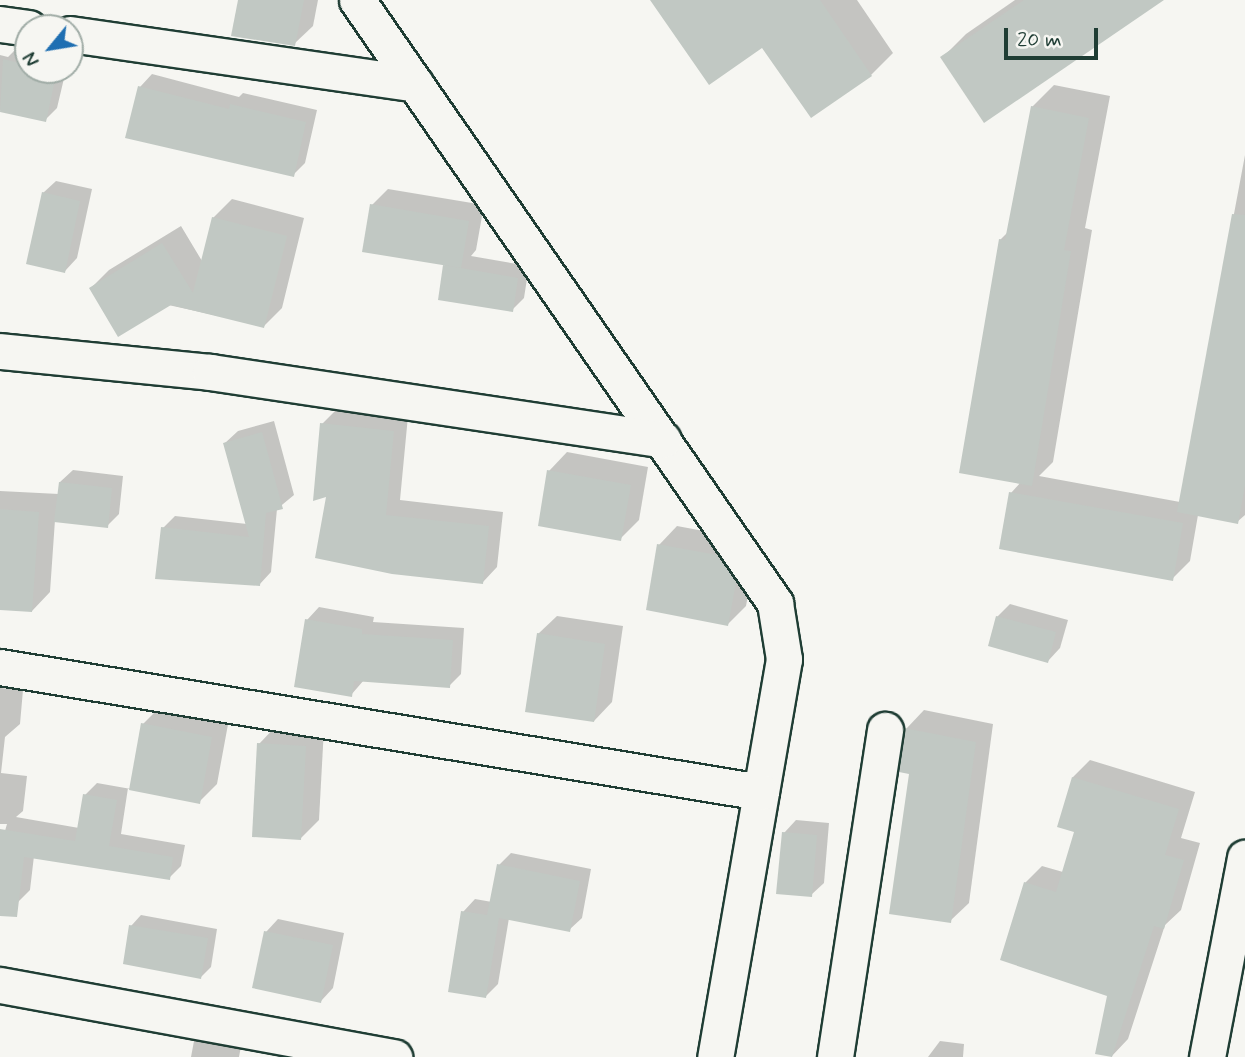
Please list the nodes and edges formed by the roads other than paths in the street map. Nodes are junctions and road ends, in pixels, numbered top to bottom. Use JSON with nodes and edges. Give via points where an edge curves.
{"nodes":[{"id":1,"x":357,"y":0,"type":"edge"},
{"id":2,"x":84,"y":36,"type":"edge"},
{"id":3,"x":415,"y":84,"type":"junction"},
{"id":4,"x":0,"y":351,"type":"edge"},
{"id":5,"x":663,"y":440,"type":"junction"},
{"id":6,"x":0,"y":667,"type":"edge"},
{"id":7,"x":885,"y":730,"type":"dead end"},
{"id":8,"x":761,"y":792,"type":"junction"},
{"id":9,"x":1245,"y":858,"type":"edge"},
{"id":10,"x":0,"y":985,"type":"edge"},
{"id":11,"x":394,"y":1057,"type":"edge"},
{"id":12,"x":715,"y":1057,"type":"edge"},
{"id":13,"x":835,"y":1057,"type":"edge"},
{"id":14,"x":1207,"y":1057,"type":"edge"}],
"edges":[{"from":1,"to":3,"type":"street"},
{"from":2,"to":3,"type":"street"},
{"from":3,"to":5,"type":"street"},
{"from":4,"to":5,"type":"street","via":[[210,372]]},
{"from":5,"to":8,"type":"street","via":[[775,603],[784,659]]},
{"from":6,"to":8,"type":"street"},
{"from":7,"to":13,"type":"street"},
{"from":8,"to":12,"type":"street"},
{"from":9,"to":14,"type":"street"},
{"from":10,"to":11,"type":"street"}]}
